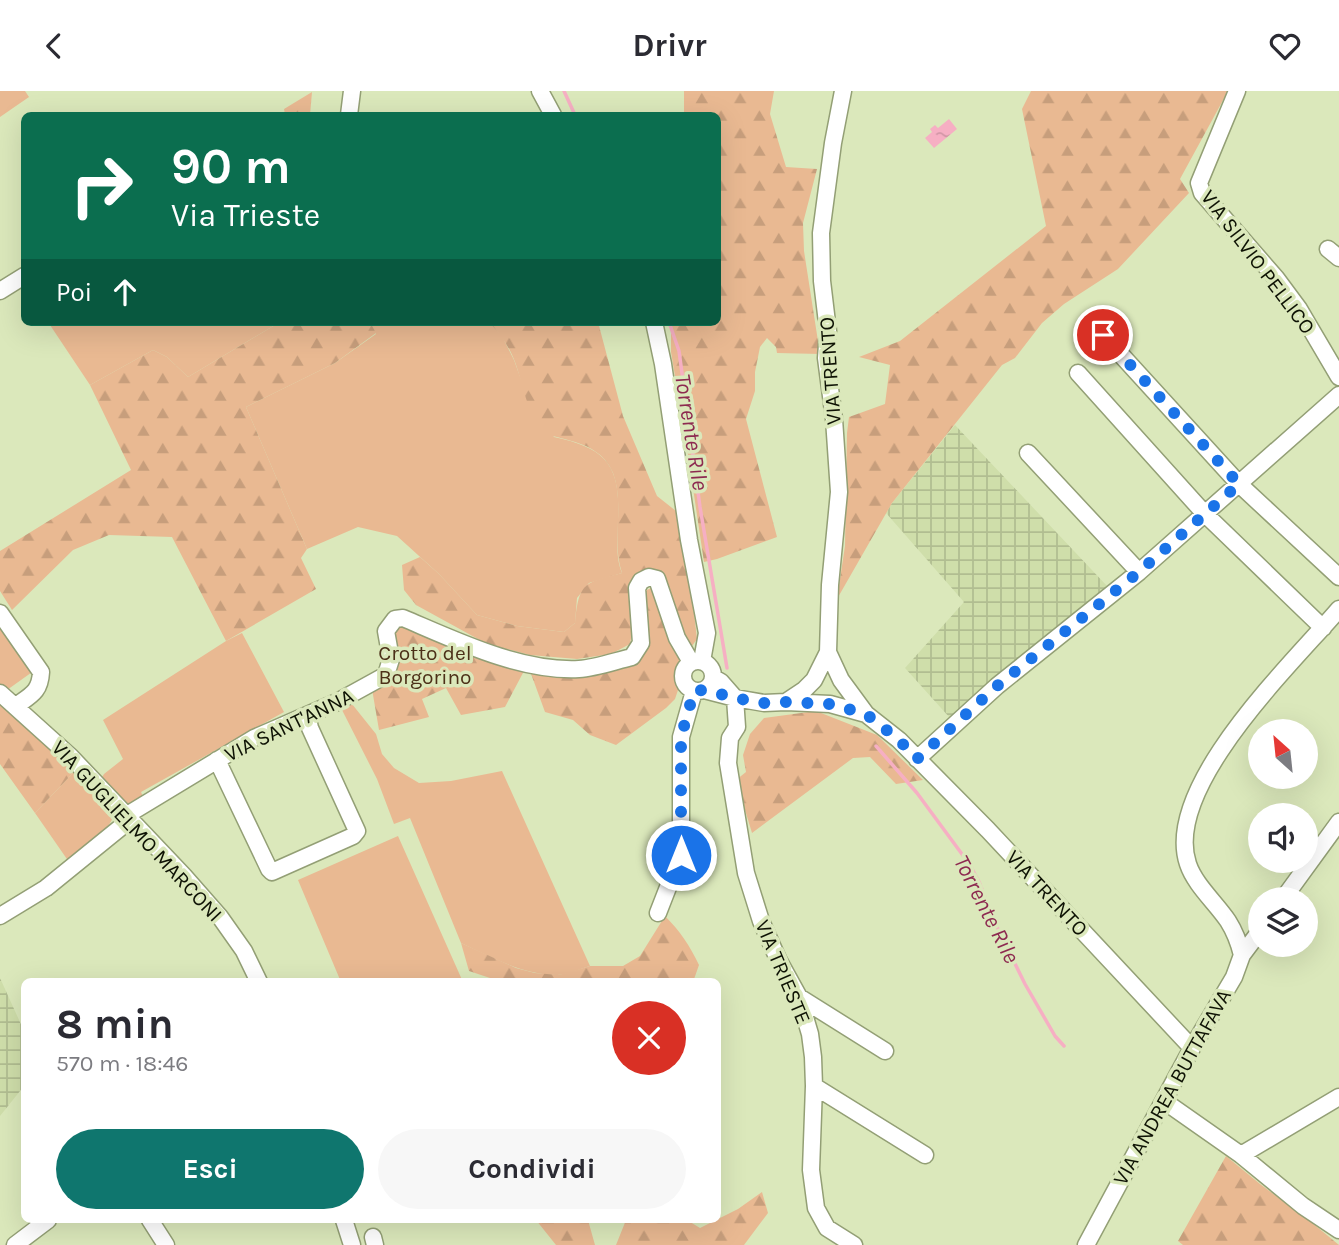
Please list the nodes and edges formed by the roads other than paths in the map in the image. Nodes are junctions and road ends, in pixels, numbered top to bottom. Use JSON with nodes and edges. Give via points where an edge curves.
{"nodes":[{"id":1,"x":352,"y":91,"type":"edge"},
{"id":2,"x":540,"y":91,"type":"edge"},
{"id":3,"x":843,"y":91,"type":"edge"},
{"id":4,"x":1237,"y":91,"type":"edge"},
{"id":5,"x":349,"y":112,"type":"edge"},
{"id":6,"x":551,"y":112,"type":"edge"},
{"id":7,"x":21,"y":278,"type":"edge"},
{"id":8,"x":0,"y":291,"type":"edge"},
{"id":9,"x":655,"y":326,"type":"edge"},
{"id":10,"x":1103,"y":335,"type":"dead end"},
{"id":11,"x":1078,"y":373,"type":"dead end"},
{"id":12,"x":1339,"y":377,"type":"edge"},
{"id":13,"x":1339,"y":395,"type":"edge"},
{"id":14,"x":1028,"y":453,"type":"dead end"},
{"id":15,"x":1239,"y":484,"type":"junction"},
{"id":16,"x":1205,"y":514,"type":"junction"},
{"id":17,"x":1139,"y":572,"type":"junction"},
{"id":18,"x":1339,"y":577,"type":"edge"},
{"id":19,"x":1339,"y":609,"type":"edge"},
{"id":20,"x":0,"y":613,"type":"edge"},
{"id":21,"x":1323,"y":628,"type":"junction"},
{"id":22,"x":828,"y":652,"type":"junction"},
{"id":23,"x":697,"y":662,"type":"junction"},
{"id":24,"x":818,"y":676,"type":"junction"},
{"id":25,"x":841,"y":680,"type":"junction"},
{"id":26,"x":704,"y":686,"type":"junction"},
{"id":27,"x":0,"y":693,"type":"edge"},
{"id":28,"x":735,"y":698,"type":"junction"},
{"id":29,"x":786,"y":702,"type":"junction"},
{"id":30,"x":764,"y":703,"type":"junction"},
{"id":31,"x":825,"y":703,"type":"junction"},
{"id":32,"x":16,"y":706,"type":"junction"},
{"id":33,"x":866,"y":714,"type":"junction"},
{"id":34,"x":307,"y":715,"type":"junction"},
{"id":35,"x":737,"y":727,"type":"junction"},
{"id":36,"x":917,"y":759,"type":"junction"},
{"id":37,"x":217,"y":760,"type":"junction"},
{"id":38,"x":129,"y":817,"type":"junction"},
{"id":39,"x":1339,"y":822,"type":"edge"},
{"id":40,"x":1292,"y":887,"type":"edge"},
{"id":41,"x":657,"y":913,"type":"dead end"},
{"id":42,"x":0,"y":916,"type":"edge"},
{"id":43,"x":1248,"y":947,"type":"edge"},
{"id":44,"x":1242,"y":955,"type":"junction"},
{"id":45,"x":257,"y":978,"type":"edge"},
{"id":46,"x":799,"y":997,"type":"junction"},
{"id":47,"x":1192,"y":1048,"type":"junction"},
{"id":48,"x":885,"y":1051,"type":"dead end"},
{"id":49,"x":814,"y":1086,"type":"junction"},
{"id":50,"x":1339,"y":1097,"type":"edge"},
{"id":51,"x":1164,"y":1101,"type":"junction"},
{"id":52,"x":925,"y":1154,"type":"dead end"},
{"id":53,"x":1241,"y":1155,"type":"junction"},
{"id":54,"x":44,"y":1223,"type":"edge"},
{"id":55,"x":151,"y":1223,"type":"edge"},
{"id":56,"x":345,"y":1223,"type":"edge"},
{"id":57,"x":1339,"y":1230,"type":"edge"},
{"id":58,"x":15,"y":1245,"type":"edge"},
{"id":59,"x":166,"y":1245,"type":"edge"},
{"id":60,"x":352,"y":1245,"type":"edge"},
{"id":61,"x":854,"y":1245,"type":"edge"},
{"id":62,"x":1086,"y":1245,"type":"edge"}],
"edges":[{"from":1,"to":5,"type":"street"},
{"from":2,"to":6,"type":"street"},
{"from":3,"to":22,"type":"street","name":"VIA TRENTO","via":[[821,233],[839,492]]},
{"from":4,"to":12,"type":"street","name":"VIA SILVIO PELLICO","via":[[1199,183],[1202,193],[1299,309]]},
{"from":7,"to":8,"type":"street"},
{"from":9,"to":23,"type":"street","via":[[707,633]]},
{"from":10,"to":15,"type":"street"},
{"from":11,"to":16,"type":"street"},
{"from":13,"to":15,"type":"street"},
{"from":14,"to":17,"type":"street"},
{"from":15,"to":16,"type":"street"},
{"from":15,"to":18,"type":"street"},
{"from":16,"to":17,"type":"street"},
{"from":16,"to":21,"type":"street"},
{"from":17,"to":36,"type":"street","via":[[997,686]]},
{"from":19,"to":21,"type":"street"},
{"from":20,"to":32,"type":"street","via":[[41,672],[41,684]]},
{"from":21,"to":44,"type":"street","via":[[1231,734],[1208,771],[1186,826],[1189,866],[1227,919]]},
{"from":22,"to":24,"type":"street","name":"VIA TRENTO"},
{"from":22,"to":25,"type":"street","name":"VIA TRENTO"},
{"from":23,"to":26,"type":"street","via":[[710,667]]},
{"from":23,"to":26,"type":"street","via":[[684,670],[685,685]]},
{"from":23,"to":34,"type":"street","name":"VIA SANT'ANNA","via":[[677,638],[657,579],[649,576],[637,588],[641,643],[632,657],[580,669],[546,668],[485,652],[403,618],[395,619],[386,631],[391,659],[386,675]]},
{"from":24,"to":25,"type":"street"},
{"from":24,"to":29,"type":"street","name":"VIA TRENTO"},
{"from":24,"to":31,"type":"street"},
{"from":25,"to":31,"type":"street"},
{"from":25,"to":33,"type":"street","name":"VIA TRENTO"},
{"from":26,"to":28,"type":"street"},
{"from":26,"to":41,"type":"street","via":[[681,737],[681,855]]},
{"from":27,"to":32,"type":"street","name":"VIA GUGLIELMO MARCONI"},
{"from":28,"to":30,"type":"street","name":"VIA TRENTO"},
{"from":28,"to":35,"type":"street","name":"VIA TRIESTE"},
{"from":29,"to":30,"type":"street","name":"VIA TRENTO"},
{"from":29,"to":31,"type":"street","name":"VIA TRENTO"},
{"from":30,"to":35,"type":"street"},
{"from":31,"to":33,"type":"street","name":"VIA TRENTO"},
{"from":32,"to":38,"type":"street","name":"VIA GUGLIELMO MARCONI"},
{"from":33,"to":36,"type":"street","name":"VIA TRENTO"},
{"from":34,"to":37,"type":"street","name":"VIA SANT'ANNA"},
{"from":34,"to":37,"type":"street","via":[[356,831],[354,836],[272,871]]},
{"from":35,"to":46,"type":"street","name":"VIA TRIESTE","via":[[730,738],[728,763],[746,873],[761,921]]},
{"from":36,"to":47,"type":"street","name":"VIA TRENTO"},
{"from":37,"to":38,"type":"street","name":"VIA SANT'ANNA"},
{"from":38,"to":42,"type":"street","name":"VIA SANT'ANNA","via":[[46,888]]},
{"from":38,"to":45,"type":"street","name":"VIA GUGLIELMO MARCONI","via":[[220,918]]},
{"from":39,"to":40,"type":"street"},
{"from":43,"to":44,"type":"street","name":"VIA ANDREA BUTTAFAVA"},
{"from":44,"to":47,"type":"street","name":"VIA ANDREA BUTTAFAVA"},
{"from":46,"to":48,"type":"street"},
{"from":46,"to":49,"type":"street","name":"VIA TRIESTE","via":[[814,1057]]},
{"from":47,"to":51,"type":"street","name":"VIA ANDREA BUTTAFAVA"},
{"from":49,"to":52,"type":"street"},
{"from":49,"to":61,"type":"street","name":"VIA TRIESTE","via":[[811,1170],[816,1208],[827,1227]]},
{"from":50,"to":53,"type":"street"},
{"from":51,"to":53,"type":"street"},
{"from":51,"to":62,"type":"street","name":"VIA ANDREA BUTTAFAVA"},
{"from":53,"to":57,"type":"street"},
{"from":54,"to":58,"type":"street"},
{"from":55,"to":59,"type":"street"},
{"from":56,"to":60,"type":"street"}]}
